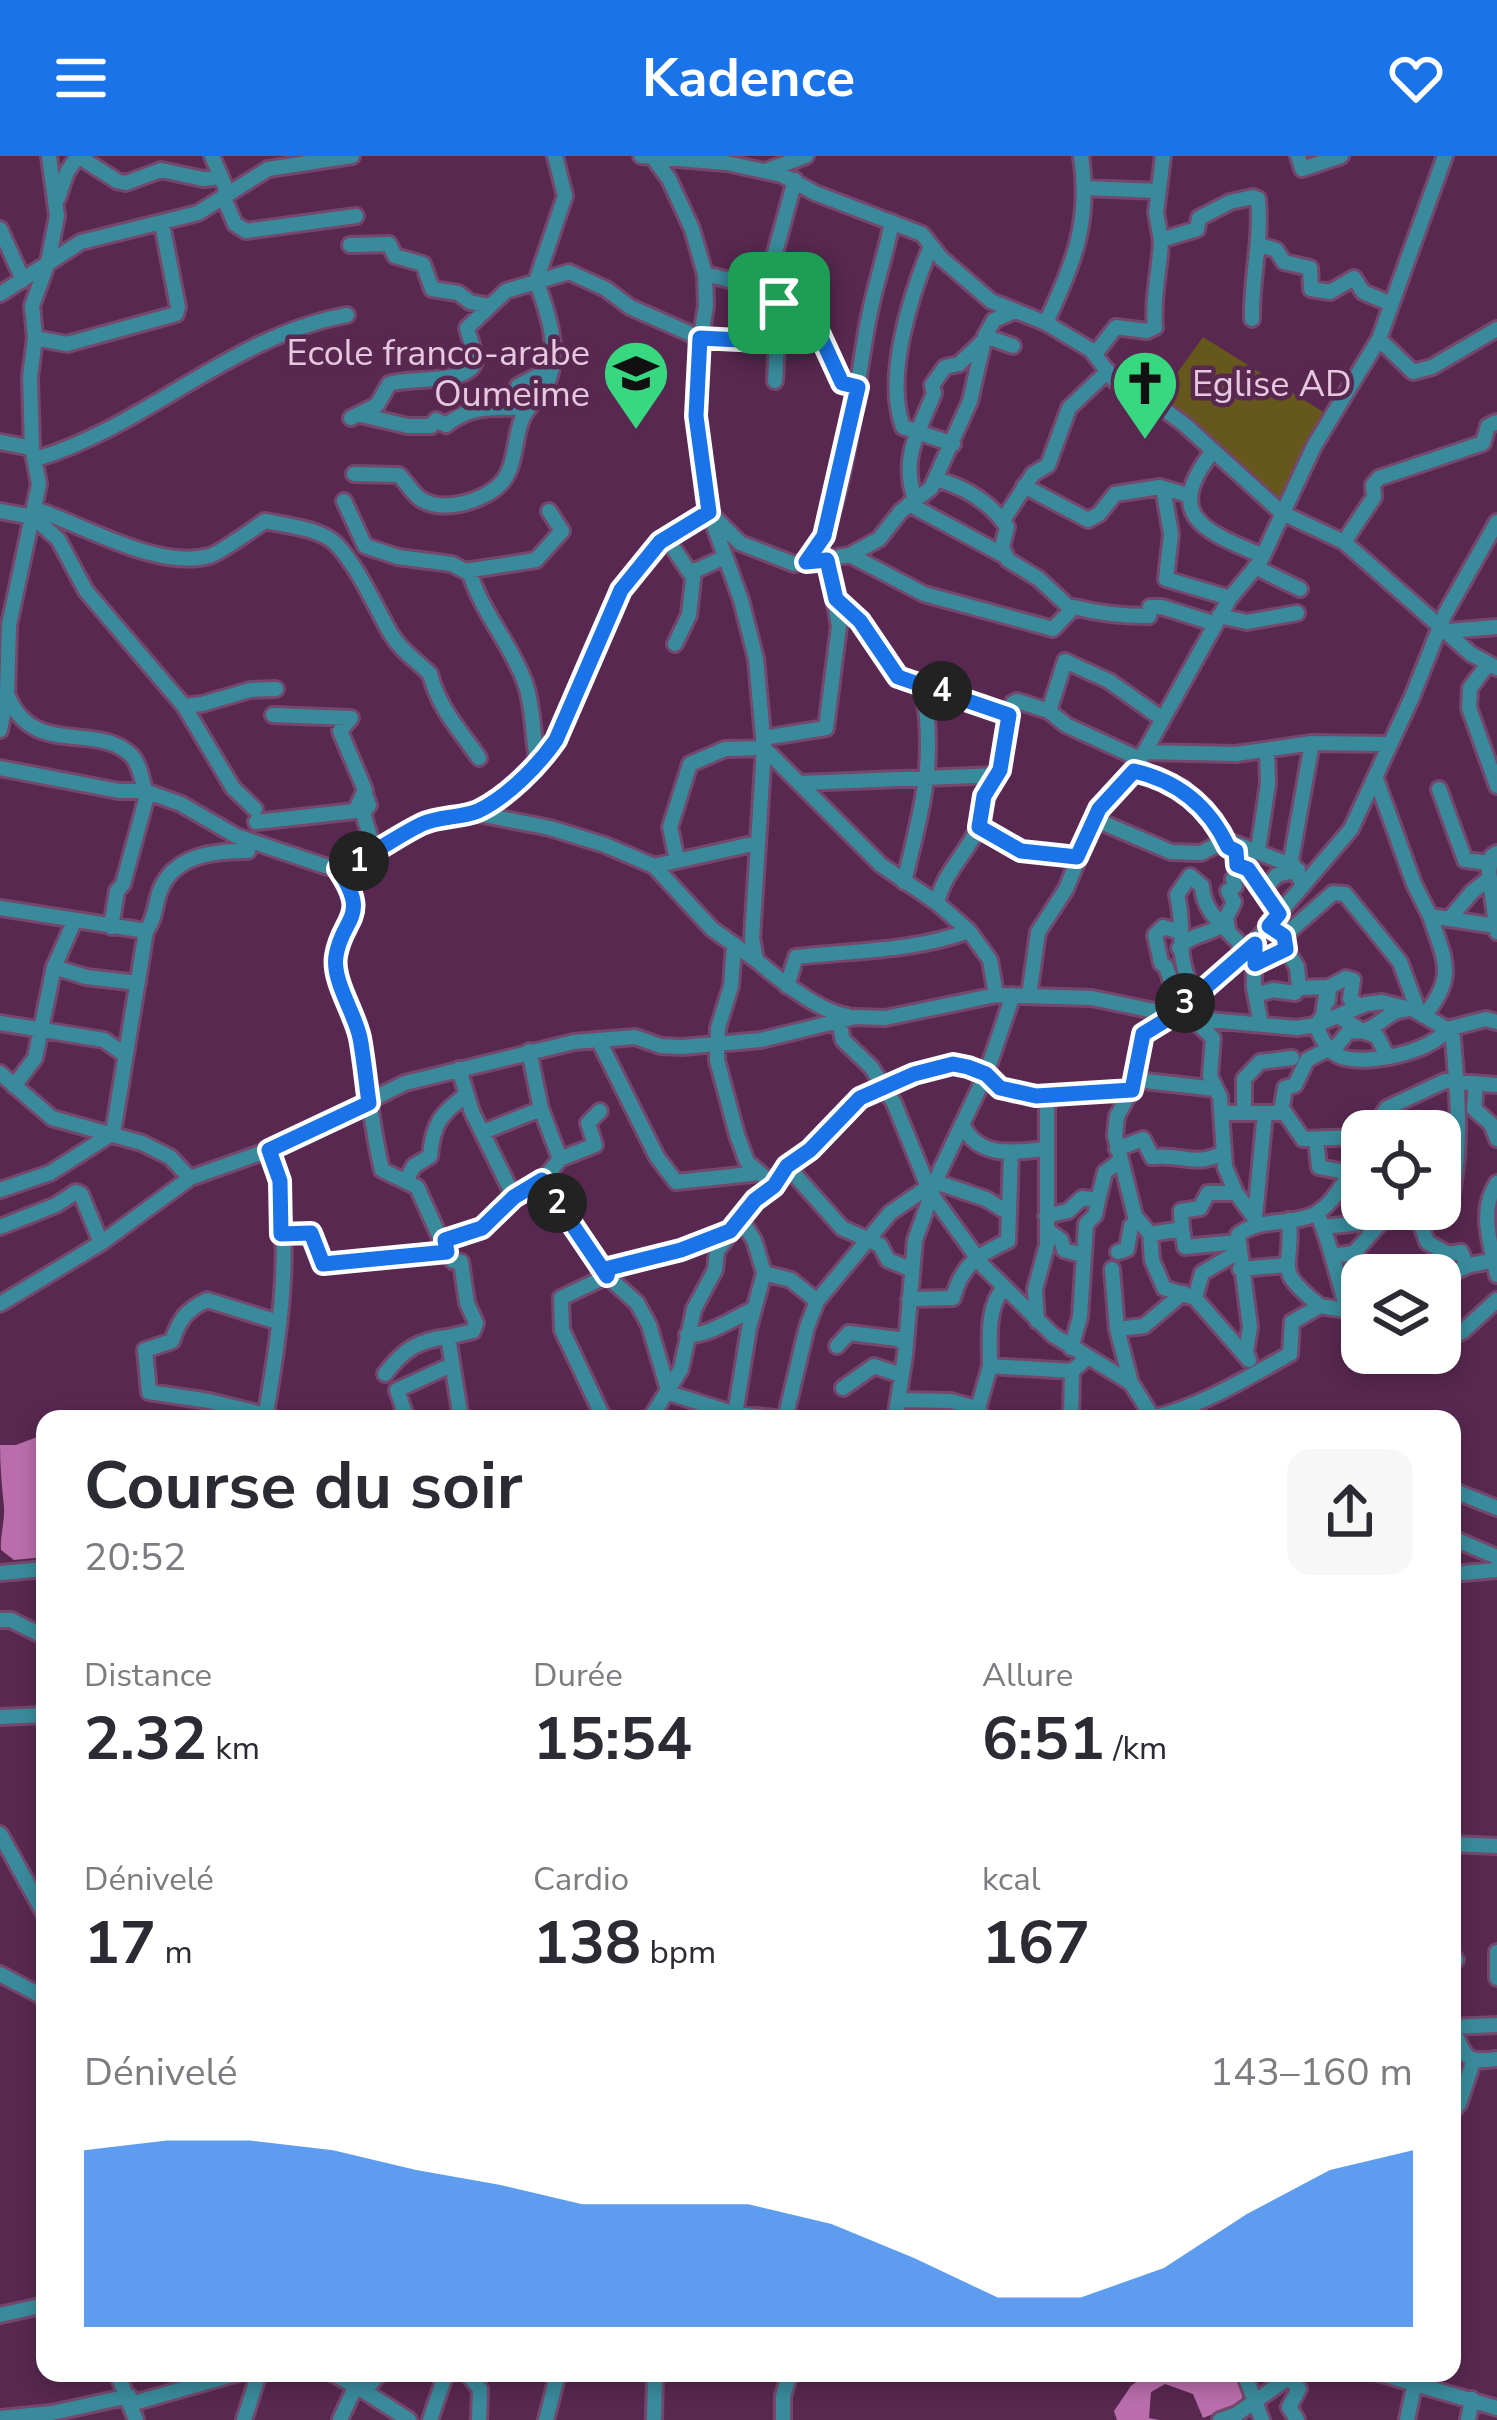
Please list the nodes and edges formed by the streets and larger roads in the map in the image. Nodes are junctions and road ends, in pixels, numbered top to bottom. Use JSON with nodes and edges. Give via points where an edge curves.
{"nodes":[{"id":1,"x":50,"y":156,"type":"edge"},
{"id":2,"x":78,"y":156,"type":"edge"},
{"id":3,"x":212,"y":156,"type":"edge"},
{"id":4,"x":352,"y":156,"type":"edge"},
{"id":5,"x":555,"y":156,"type":"edge"},
{"id":6,"x":806,"y":156,"type":"edge"},
{"id":7,"x":1081,"y":156,"type":"edge"},
{"id":8,"x":1163,"y":156,"type":"edge"},
{"id":9,"x":1298,"y":156,"type":"edge"},
{"id":10,"x":1341,"y":156,"type":"edge"},
{"id":11,"x":1445,"y":156,"type":"edge"},
{"id":12,"x":649,"y":157,"type":"edge"},
{"id":13,"x":273,"y":162,"type":"edge"},
{"id":14,"x":765,"y":171,"type":"junction"},
{"id":15,"x":220,"y":178,"type":"junction"},
{"id":16,"x":795,"y":180,"type":"junction"},
{"id":17,"x":1086,"y":188,"type":"junction"},
{"id":18,"x":1158,"y":191,"type":"junction"},
{"id":19,"x":225,"y":195,"type":"junction"},
{"id":20,"x":58,"y":198,"type":"junction"},
{"id":21,"x":356,"y":216,"type":"dead end"},
{"id":22,"x":892,"y":222,"type":"junction"},
{"id":23,"x":162,"y":224,"type":"junction"},
{"id":24,"x":0,"y":229,"type":"edge"},
{"id":25,"x":1161,"y":240,"type":"junction"},
{"id":26,"x":350,"y":245,"type":"dead end"},
{"id":27,"x":1260,"y":245,"type":"junction"},
{"id":28,"x":931,"y":246,"type":"junction"},
{"id":29,"x":48,"y":262,"type":"junction"},
{"id":30,"x":705,"y":274,"type":"junction"},
{"id":31,"x":23,"y":280,"type":"junction"},
{"id":32,"x":536,"y":280,"type":"junction"},
{"id":33,"x":764,"y":293,"type":"junction"},
{"id":34,"x":0,"y":294,"type":"edge"},
{"id":35,"x":779,"y":303,"type":"junction"},
{"id":36,"x":1390,"y":304,"type":"junction"},
{"id":37,"x":490,"y":306,"type":"junction"},
{"id":38,"x":1015,"y":311,"type":"junction"},
{"id":39,"x":347,"y":315,"type":"dead end"},
{"id":40,"x":1252,"y":319,"type":"dead end"},
{"id":41,"x":1046,"y":323,"type":"junction"},
{"id":42,"x":1497,"y":329,"type":"edge"},
{"id":43,"x":35,"y":338,"type":"junction"},
{"id":44,"x":700,"y":338,"type":"junction"},
{"id":45,"x":983,"y":339,"type":"junction"},
{"id":46,"x":1379,"y":339,"type":"junction"},
{"id":47,"x":777,"y":342,"type":"junction"},
{"id":48,"x":1012,"y":346,"type":"dead end"},
{"id":49,"x":1095,"y":354,"type":"junction"},
{"id":50,"x":551,"y":368,"type":"junction"},
{"id":51,"x":1108,"y":371,"type":"junction"},
{"id":52,"x":775,"y":381,"type":"dead end"},
{"id":53,"x":858,"y":387,"type":"junction"},
{"id":54,"x":1497,"y":422,"type":"edge"},
{"id":55,"x":919,"y":431,"type":"junction"},
{"id":56,"x":0,"y":442,"type":"edge"},
{"id":57,"x":953,"y":443,"type":"junction"},
{"id":58,"x":1213,"y":451,"type":"junction"},
{"id":59,"x":34,"y":454,"type":"junction"},
{"id":60,"x":354,"y":475,"type":"dead end"},
{"id":61,"x":936,"y":479,"type":"junction"},
{"id":62,"x":1024,"y":486,"type":"junction"},
{"id":63,"x":1163,"y":488,"type":"junction"},
{"id":64,"x":1188,"y":495,"type":"junction"},
{"id":65,"x":344,"y":501,"type":"dead end"},
{"id":66,"x":912,"y":501,"type":"junction"},
{"id":67,"x":0,"y":511,"type":"edge"},
{"id":68,"x":549,"y":511,"type":"dead end"},
{"id":69,"x":709,"y":512,"type":"junction"},
{"id":70,"x":34,"y":513,"type":"junction"},
{"id":71,"x":1282,"y":513,"type":"junction"},
{"id":72,"x":1003,"y":520,"type":"junction"},
{"id":73,"x":1497,"y":522,"type":"edge"},
{"id":74,"x":666,"y":537,"type":"junction"},
{"id":75,"x":1345,"y":542,"type":"junction"},
{"id":76,"x":850,"y":555,"type":"junction"},
{"id":77,"x":1005,"y":556,"type":"junction"},
{"id":78,"x":725,"y":557,"type":"junction"},
{"id":79,"x":827,"y":560,"type":"junction"},
{"id":80,"x":1259,"y":561,"type":"junction"},
{"id":81,"x":806,"y":562,"type":"junction"},
{"id":82,"x":469,"y":570,"type":"junction"},
{"id":83,"x":694,"y":570,"type":"junction"},
{"id":84,"x":1300,"y":589,"type":"dead end"},
{"id":85,"x":1231,"y":598,"type":"junction"},
{"id":86,"x":836,"y":599,"type":"junction"},
{"id":87,"x":1070,"y":609,"type":"junction"},
{"id":88,"x":1297,"y":613,"type":"dead end"},
{"id":89,"x":1218,"y":620,"type":"junction"},
{"id":90,"x":1497,"y":627,"type":"edge"},
{"id":91,"x":1444,"y":628,"type":"junction"},
{"id":92,"x":675,"y":644,"type":"dead end"},
{"id":93,"x":1492,"y":666,"type":"edge"},
{"id":94,"x":923,"y":686,"type":"junction"},
{"id":95,"x":276,"y":689,"type":"dead end"},
{"id":96,"x":7,"y":694,"type":"junction"},
{"id":97,"x":184,"y":706,"type":"junction"},
{"id":98,"x":1049,"y":712,"type":"junction"},
{"id":99,"x":273,"y":715,"type":"dead end"},
{"id":100,"x":1009,"y":715,"type":"junction"},
{"id":101,"x":1161,"y":718,"type":"junction"},
{"id":102,"x":0,"y":730,"type":"edge"},
{"id":103,"x":763,"y":743,"type":"junction"},
{"id":104,"x":1312,"y":743,"type":"junction"},
{"id":105,"x":1388,"y":744,"type":"junction"},
{"id":106,"x":1267,"y":750,"type":"junction"},
{"id":107,"x":479,"y":758,"type":"dead end"},
{"id":108,"x":1139,"y":760,"type":"junction"},
{"id":109,"x":538,"y":764,"type":"junction"},
{"id":110,"x":0,"y":768,"type":"edge"},
{"id":111,"x":998,"y":775,"type":"junction"},
{"id":112,"x":928,"y":778,"type":"junction"},
{"id":113,"x":1376,"y":779,"type":"junction"},
{"id":114,"x":802,"y":783,"type":"junction"},
{"id":115,"x":1497,"y":786,"type":"edge"},
{"id":116,"x":1438,"y":789,"type":"dead end"},
{"id":117,"x":364,"y":791,"type":"junction"},
{"id":118,"x":147,"y":792,"type":"junction"},
{"id":119,"x":474,"y":813,"type":"junction"},
{"id":120,"x":1094,"y":820,"type":"junction"},
{"id":121,"x":979,"y":827,"type":"junction"},
{"id":122,"x":757,"y":844,"type":"junction"},
{"id":123,"x":1235,"y":845,"type":"junction"},
{"id":124,"x":248,"y":850,"type":"dead end"},
{"id":125,"x":1258,"y":850,"type":"junction"},
{"id":126,"x":1171,"y":852,"type":"junction"},
{"id":127,"x":375,"y":853,"type":"junction"},
{"id":128,"x":1201,"y":853,"type":"junction"},
{"id":129,"x":1077,"y":857,"type":"junction"},
{"id":130,"x":677,"y":860,"type":"junction"},
{"id":131,"x":1492,"y":865,"type":"edge"},
{"id":132,"x":654,"y":866,"type":"junction"},
{"id":133,"x":1293,"y":867,"type":"junction"},
{"id":134,"x":338,"y":869,"type":"junction"},
{"id":135,"x":1248,"y":869,"type":"junction"},
{"id":136,"x":1190,"y":876,"type":"junction"},
{"id":137,"x":904,"y":881,"type":"junction"},
{"id":138,"x":1309,"y":884,"type":"junction"},
{"id":139,"x":1263,"y":890,"type":"junction"},
{"id":140,"x":1338,"y":892,"type":"junction"},
{"id":141,"x":937,"y":903,"type":"junction"},
{"id":142,"x":0,"y":908,"type":"edge"},
{"id":143,"x":1430,"y":916,"type":"junction"},
{"id":144,"x":1450,"y":918,"type":"junction"},
{"id":145,"x":1274,"y":920,"type":"junction"},
{"id":146,"x":74,"y":922,"type":"junction"},
{"id":147,"x":1225,"y":926,"type":"junction"},
{"id":148,"x":111,"y":927,"type":"junction"},
{"id":149,"x":1496,"y":929,"type":"edge"},
{"id":150,"x":146,"y":931,"type":"junction"},
{"id":151,"x":969,"y":931,"type":"junction"},
{"id":152,"x":1179,"y":940,"type":"junction"},
{"id":153,"x":1285,"y":943,"type":"junction"},
{"id":154,"x":734,"y":946,"type":"junction"},
{"id":155,"x":1253,"y":953,"type":"junction"},
{"id":156,"x":755,"y":960,"type":"junction"},
{"id":157,"x":53,"y":967,"type":"junction"},
{"id":158,"x":138,"y":983,"type":"junction"},
{"id":159,"x":787,"y":986,"type":"junction"},
{"id":160,"x":1299,"y":988,"type":"junction"},
{"id":161,"x":1328,"y":991,"type":"junction"},
{"id":162,"x":996,"y":995,"type":"junction"},
{"id":163,"x":1021,"y":995,"type":"junction"},
{"id":164,"x":1196,"y":995,"type":"junction"},
{"id":165,"x":1256,"y":995,"type":"junction"},
{"id":166,"x":1360,"y":1006,"type":"junction"},
{"id":167,"x":1177,"y":1011,"type":"junction"},
{"id":168,"x":1419,"y":1013,"type":"junction"},
{"id":169,"x":855,"y":1017,"type":"junction"},
{"id":170,"x":1335,"y":1017,"type":"junction"},
{"id":171,"x":1193,"y":1019,"type":"junction"},
{"id":172,"x":1386,"y":1020,"type":"junction"},
{"id":173,"x":839,"y":1022,"type":"junction"},
{"id":174,"x":1497,"y":1022,"type":"edge"},
{"id":175,"x":0,"y":1023,"type":"edge"},
{"id":176,"x":1261,"y":1024,"type":"junction"},
{"id":177,"x":1316,"y":1025,"type":"junction"},
{"id":178,"x":1282,"y":1026,"type":"junction"},
{"id":179,"x":41,"y":1028,"type":"junction"},
{"id":180,"x":1449,"y":1028,"type":"junction"},
{"id":181,"x":1362,"y":1031,"type":"junction"},
{"id":182,"x":599,"y":1041,"type":"junction"},
{"id":183,"x":717,"y":1044,"type":"junction"},
{"id":184,"x":1385,"y":1048,"type":"junction"},
{"id":185,"x":1330,"y":1050,"type":"junction"},
{"id":186,"x":529,"y":1051,"type":"junction"},
{"id":187,"x":125,"y":1055,"type":"junction"},
{"id":188,"x":1292,"y":1058,"type":"junction"},
{"id":189,"x":459,"y":1070,"type":"junction"},
{"id":190,"x":0,"y":1073,"type":"edge"},
{"id":191,"x":986,"y":1074,"type":"junction"},
{"id":192,"x":1297,"y":1076,"type":"junction"},
{"id":193,"x":1458,"y":1081,"type":"junction"},
{"id":194,"x":1476,"y":1084,"type":"junction"},
{"id":195,"x":1135,"y":1085,"type":"junction"},
{"id":196,"x":1497,"y":1085,"type":"edge"},
{"id":197,"x":14,"y":1086,"type":"junction"},
{"id":198,"x":886,"y":1088,"type":"junction"},
{"id":199,"x":1216,"y":1089,"type":"junction"},
{"id":200,"x":466,"y":1095,"type":"junction"},
{"id":201,"x":1047,"y":1096,"type":"junction"},
{"id":202,"x":369,"y":1103,"type":"junction"},
{"id":203,"x":541,"y":1109,"type":"junction"},
{"id":204,"x":1386,"y":1110,"type":"edge"},
{"id":205,"x":1454,"y":1110,"type":"edge"},
{"id":206,"x":599,"y":1111,"type":"dead end"},
{"id":207,"x":1273,"y":1112,"type":"junction"},
{"id":208,"x":1222,"y":1113,"type":"junction"},
{"id":209,"x":1244,"y":1113,"type":"junction"},
{"id":210,"x":963,"y":1126,"type":"junction"},
{"id":211,"x":483,"y":1132,"type":"junction"},
{"id":212,"x":113,"y":1133,"type":"junction"},
{"id":213,"x":1341,"y":1138,"type":"edge"},
{"id":214,"x":1497,"y":1138,"type":"edge"},
{"id":215,"x":1316,"y":1139,"type":"junction"},
{"id":216,"x":1046,"y":1149,"type":"junction"},
{"id":217,"x":269,"y":1150,"type":"junction"},
{"id":218,"x":1012,"y":1152,"type":"junction"},
{"id":219,"x":1222,"y":1154,"type":"junction"},
{"id":220,"x":1119,"y":1155,"type":"junction"},
{"id":221,"x":560,"y":1159,"type":"junction"},
{"id":222,"x":1341,"y":1164,"type":"edge"},
{"id":223,"x":787,"y":1166,"type":"junction"},
{"id":224,"x":760,"y":1173,"type":"junction"},
{"id":225,"x":190,"y":1178,"type":"junction"},
{"id":226,"x":406,"y":1180,"type":"junction"},
{"id":227,"x":542,"y":1180,"type":"junction"},
{"id":228,"x":1497,"y":1183,"type":"edge"},
{"id":229,"x":774,"y":1186,"type":"junction"},
{"id":230,"x":932,"y":1188,"type":"junction"},
{"id":231,"x":1340,"y":1188,"type":"edge"},
{"id":232,"x":0,"y":1190,"type":"edge"},
{"id":233,"x":1236,"y":1193,"type":"junction"},
{"id":234,"x":514,"y":1197,"type":"junction"},
{"id":235,"x":1098,"y":1200,"type":"junction"},
{"id":236,"x":1007,"y":1212,"type":"junction"},
{"id":237,"x":1341,"y":1219,"type":"edge"},
{"id":238,"x":1257,"y":1220,"type":"junction"},
{"id":239,"x":1289,"y":1220,"type":"junction"},
{"id":240,"x":1320,"y":1220,"type":"junction"},
{"id":241,"x":1138,"y":1221,"type":"junction"},
{"id":242,"x":1046,"y":1223,"type":"junction"},
{"id":243,"x":735,"y":1224,"type":"junction"},
{"id":244,"x":0,"y":1227,"type":"edge"},
{"id":245,"x":1182,"y":1229,"type":"junction"},
{"id":246,"x":1376,"y":1230,"type":"edge"},
{"id":247,"x":1422,"y":1230,"type":"edge"},
{"id":248,"x":281,"y":1234,"type":"junction"},
{"id":249,"x":1150,"y":1234,"type":"junction"},
{"id":250,"x":866,"y":1238,"type":"junction"},
{"id":251,"x":101,"y":1243,"type":"junction"},
{"id":252,"x":1238,"y":1247,"type":"junction"},
{"id":253,"x":446,"y":1249,"type":"junction"},
{"id":254,"x":1118,"y":1252,"type":"dead end"},
{"id":255,"x":1082,"y":1255,"type":"junction"},
{"id":256,"x":976,"y":1256,"type":"junction"},
{"id":257,"x":1333,"y":1256,"type":"junction"},
{"id":258,"x":1287,"y":1265,"type":"junction"},
{"id":259,"x":1496,"y":1265,"type":"edge"},
{"id":260,"x":1467,"y":1266,"type":"junction"},
{"id":261,"x":910,"y":1268,"type":"junction"},
{"id":262,"x":1112,"y":1269,"type":"dead end"},
{"id":263,"x":1461,"y":1269,"type":"edge"},
{"id":264,"x":1240,"y":1270,"type":"junction"},
{"id":265,"x":764,"y":1273,"type":"junction"},
{"id":266,"x":607,"y":1276,"type":"junction"},
{"id":267,"x":1341,"y":1277,"type":"edge"},
{"id":268,"x":0,"y":1283,"type":"edge"},
{"id":269,"x":1004,"y":1288,"type":"junction"},
{"id":270,"x":1189,"y":1296,"type":"junction"},
{"id":271,"x":1497,"y":1300,"type":"edge"},
{"id":272,"x":817,"y":1301,"type":"junction"},
{"id":273,"x":3,"y":1302,"type":"edge"},
{"id":274,"x":909,"y":1303,"type":"junction"},
{"id":275,"x":1320,"y":1306,"type":"junction"},
{"id":276,"x":754,"y":1310,"type":"junction"},
{"id":277,"x":1341,"y":1310,"type":"edge"},
{"id":278,"x":1037,"y":1321,"type":"junction"},
{"id":279,"x":278,"y":1322,"type":"junction"},
{"id":280,"x":1117,"y":1329,"type":"junction"},
{"id":281,"x":1461,"y":1332,"type":"edge"},
{"id":282,"x":687,"y":1335,"type":"junction"},
{"id":283,"x":881,"y":1335,"type":"junction"},
{"id":284,"x":448,"y":1337,"type":"junction"},
{"id":285,"x":906,"y":1345,"type":"junction"},
{"id":286,"x":837,"y":1346,"type":"dead end"},
{"id":287,"x":1071,"y":1348,"type":"junction"},
{"id":288,"x":1088,"y":1357,"type":"junction"},
{"id":289,"x":451,"y":1365,"type":"junction"},
{"id":290,"x":1255,"y":1365,"type":"junction"},
{"id":291,"x":990,"y":1366,"type":"junction"},
{"id":292,"x":1072,"y":1371,"type":"junction"},
{"id":293,"x":385,"y":1373,"type":"dead end"},
{"id":294,"x":902,"y":1375,"type":"junction"},
{"id":295,"x":1131,"y":1384,"type":"junction"},
{"id":296,"x":843,"y":1388,"type":"dead end"},
{"id":297,"x":898,"y":1400,"type":"junction"},
{"id":298,"x":667,"y":1405,"type":"edge"},
{"id":299,"x":245,"y":1410,"type":"edge"},
{"id":300,"x":267,"y":1410,"type":"edge"},
{"id":301,"x":403,"y":1410,"type":"edge"},
{"id":302,"x":459,"y":1410,"type":"edge"},
{"id":303,"x":600,"y":1410,"type":"edge"},
{"id":304,"x":705,"y":1410,"type":"edge"},
{"id":305,"x":736,"y":1410,"type":"edge"},
{"id":306,"x":787,"y":1410,"type":"edge"},
{"id":307,"x":896,"y":1410,"type":"edge"},
{"id":308,"x":969,"y":1410,"type":"edge"},
{"id":309,"x":978,"y":1410,"type":"edge"},
{"id":310,"x":1071,"y":1410,"type":"edge"},
{"id":311,"x":1147,"y":1410,"type":"edge"},
{"id":312,"x":1193,"y":1410,"type":"edge"},
{"id":313,"x":1461,"y":1494,"type":"edge"},
{"id":314,"x":1497,"y":1508,"type":"edge"},
{"id":315,"x":1461,"y":1542,"type":"edge"},
{"id":316,"x":1497,"y":1557,"type":"edge"},
{"id":317,"x":36,"y":1570,"type":"edge"},
{"id":318,"x":1497,"y":1570,"type":"edge"},
{"id":319,"x":0,"y":1573,"type":"edge"},
{"id":320,"x":1461,"y":1573,"type":"edge"},
{"id":321,"x":0,"y":1620,"type":"edge"},
{"id":322,"x":36,"y":1633,"type":"edge"},
{"id":323,"x":36,"y":1715,"type":"edge"},
{"id":324,"x":0,"y":1717,"type":"edge"},
{"id":325,"x":0,"y":1834,"type":"edge"},
{"id":326,"x":1461,"y":1844,"type":"edge"},
{"id":327,"x":1497,"y":1846,"type":"edge"},
{"id":328,"x":36,"y":1899,"type":"edge"},
{"id":329,"x":1497,"y":1952,"type":"edge"},
{"id":330,"x":0,"y":1974,"type":"edge"},
{"id":331,"x":1497,"y":1978,"type":"edge"},
{"id":332,"x":36,"y":1994,"type":"edge"},
{"id":333,"x":1497,"y":2025,"type":"edge"},
{"id":334,"x":1461,"y":2027,"type":"edge"},
{"id":335,"x":1461,"y":2047,"type":"edge"},
{"id":336,"x":1497,"y":2059,"type":"edge"},
{"id":337,"x":1473,"y":2062,"type":"junction"},
{"id":338,"x":1461,"y":2098,"type":"edge"},
{"id":339,"x":36,"y":2307,"type":"edge"},
{"id":340,"x":0,"y":2314,"type":"edge"},
{"id":341,"x":121,"y":2382,"type":"edge"},
{"id":342,"x":202,"y":2382,"type":"edge"},
{"id":343,"x":256,"y":2382,"type":"edge"},
{"id":344,"x":349,"y":2382,"type":"edge"},
{"id":345,"x":368,"y":2382,"type":"edge"},
{"id":346,"x":443,"y":2382,"type":"edge"},
{"id":347,"x":474,"y":2382,"type":"edge"},
{"id":348,"x":484,"y":2382,"type":"edge"},
{"id":349,"x":556,"y":2382,"type":"edge"},
{"id":350,"x":655,"y":2382,"type":"edge"},
{"id":351,"x":787,"y":2382,"type":"edge"},
{"id":352,"x":1247,"y":2382,"type":"edge"},
{"id":353,"x":1282,"y":2382,"type":"edge"},
{"id":354,"x":1296,"y":2382,"type":"edge"},
{"id":355,"x":1414,"y":2382,"type":"joint"},
{"id":356,"x":360,"y":2388,"type":"junction"},
{"id":357,"x":479,"y":2389,"type":"junction"},
{"id":358,"x":1472,"y":2399,"type":"junction"},
{"id":359,"x":129,"y":2400,"type":"junction"},
{"id":360,"x":1255,"y":2402,"type":"junction"},
{"id":361,"x":1497,"y":2408,"type":"edge"},
{"id":362,"x":0,"y":2419,"type":"edge"},
{"id":363,"x":136,"y":2420,"type":"edge"},
{"id":364,"x":244,"y":2420,"type":"edge"},
{"id":365,"x":340,"y":2420,"type":"edge"},
{"id":366,"x":409,"y":2420,"type":"edge"},
{"id":367,"x":430,"y":2420,"type":"edge"},
{"id":368,"x":479,"y":2420,"type":"edge"},
{"id":369,"x":546,"y":2420,"type":"edge"},
{"id":370,"x":654,"y":2420,"type":"edge"},
{"id":371,"x":783,"y":2420,"type":"edge"},
{"id":372,"x":1220,"y":2420,"type":"edge"},
{"id":373,"x":1262,"y":2420,"type":"edge"},
{"id":374,"x":1297,"y":2420,"type":"edge"},
{"id":375,"x":1407,"y":2420,"type":"edge"},
{"id":376,"x":1468,"y":2420,"type":"edge"}],
"edges":[{"from":1,"to":20,"type":"street"},
{"from":2,"to":15,"type":"street","via":[[126,183],[161,170]]},
{"from":2,"to":20,"type":"street"},
{"from":3,"to":15,"type":"street"},
{"from":4,"to":13,"type":"street"},
{"from":5,"to":32,"type":"street","via":[[565,196]]},
{"from":6,"to":14,"type":"street"},
{"from":7,"to":17,"type":"street"},
{"from":8,"to":18,"type":"street"},
{"from":9,"to":10,"type":"street","via":[[1302,169]]},
{"from":11,"to":36,"type":"street"},
{"from":12,"to":14,"type":"street"},
{"from":12,"to":30,"type":"street","via":[[669,179]]},
{"from":13,"to":19,"type":"street"},
{"from":14,"to":16,"type":"street"},
{"from":15,"to":19,"type":"street"},
{"from":16,"to":22,"type":"street"},
{"from":16,"to":33,"type":"street"},
{"from":17,"to":18,"type":"street"},
{"from":17,"to":41,"type":"street","via":[[1078,248]]},
{"from":18,"to":25,"type":"street"},
{"from":19,"to":21,"type":"street","via":[[246,231]]},
{"from":19,"to":23,"type":"street"},
{"from":20,"to":29,"type":"street"},
{"from":22,"to":28,"type":"street"},
{"from":22,"to":53,"type":"street"},
{"from":23,"to":29,"type":"street","via":[[81,242]]},
{"from":23,"to":43,"type":"street","via":[[176,314],[67,344]]},
{"from":24,"to":31,"type":"street"},
{"from":25,"to":27,"type":"street","via":[[1252,197]]},
{"from":25,"to":49,"type":"street","via":[[1155,326],[1116,327]]},
{"from":26,"to":37,"type":"street","via":[[389,244],[395,256],[424,264],[432,289]]},
{"from":27,"to":36,"type":"street","via":[[1310,268],[1311,290],[1330,292],[1354,278]]},
{"from":27,"to":40,"type":"street"},
{"from":28,"to":38,"type":"street","via":[[991,301]]},
{"from":28,"to":55,"type":"street","via":[[906,313],[897,403],[903,427]]},
{"from":29,"to":31,"type":"street"},
{"from":29,"to":43,"type":"street","via":[[32,306]]},
{"from":30,"to":33,"type":"street"},
{"from":30,"to":44,"type":"street"},
{"from":31,"to":34,"type":"street"},
{"from":32,"to":37,"type":"street"},
{"from":32,"to":44,"type":"street","via":[[579,275]]},
{"from":32,"to":50,"type":"street","via":[[550,316]]},
{"from":33,"to":35,"type":"street"},
{"from":35,"to":47,"type":"street"},
{"from":35,"to":53,"type":"street","via":[[820,335],[842,383]]},
{"from":36,"to":46,"type":"street"},
{"from":37,"to":50,"type":"street","via":[[467,328],[475,358],[465,376],[389,384],[377,405],[356,416],[430,425],[484,407],[514,408],[518,386]]},
{"from":38,"to":41,"type":"street"},
{"from":38,"to":45,"type":"street","via":[[994,320]]},
{"from":39,"to":59,"type":"street","via":[[235,355],[107,431]]},
{"from":41,"to":49,"type":"street"},
{"from":42,"to":46,"type":"street","via":[[1413,372]]},
{"from":43,"to":59,"type":"street"},
{"from":44,"to":47,"type":"street"},
{"from":44,"to":69,"type":"street","via":[[696,416]]},
{"from":45,"to":48,"type":"street"},
{"from":45,"to":55,"type":"street","via":[[940,373]]},
{"from":45,"to":57,"type":"street"},
{"from":46,"to":71,"type":"street"},
{"from":47,"to":52,"type":"street"},
{"from":49,"to":51,"type":"street"},
{"from":50,"to":60,"type":"street","via":[[524,414],[504,480],[490,492],[436,506],[399,476]]},
{"from":51,"to":58,"type":"street"},
{"from":51,"to":62,"type":"street","via":[[1069,408],[1048,465]]},
{"from":53,"to":81,"type":"street","via":[[824,536]]},
{"from":54,"to":75,"type":"street","via":[[1483,443],[1378,478],[1375,497]]},
{"from":55,"to":57,"type":"street"},
{"from":55,"to":66,"type":"street","via":[[907,465]]},
{"from":56,"to":59,"type":"street"},
{"from":57,"to":61,"type":"street"},
{"from":58,"to":64,"type":"street"},
{"from":58,"to":71,"type":"street"},
{"from":59,"to":70,"type":"street"},
{"from":61,"to":66,"type":"street"},
{"from":61,"to":72,"type":"street","via":[[967,489]]},
{"from":62,"to":63,"type":"street","via":[[1088,520],[1115,494]]},
{"from":62,"to":72,"type":"street"},
{"from":63,"to":64,"type":"street"},
{"from":63,"to":85,"type":"street","via":[[1171,534],[1166,579]]},
{"from":64,"to":80,"type":"street","via":[[1210,531]]},
{"from":65,"to":82,"type":"street","via":[[365,546]]},
{"from":66,"to":76,"type":"street","via":[[879,539]]},
{"from":66,"to":77,"type":"street"},
{"from":67,"to":70,"type":"street"},
{"from":68,"to":82,"type":"street","via":[[562,531],[540,557]]},
{"from":69,"to":74,"type":"street"},
{"from":69,"to":78,"type":"street"},
{"from":69,"to":81,"type":"street","via":[[740,543]]},
{"from":70,"to":96,"type":"street","via":[[9,625]]},
{"from":70,"to":97,"type":"street","via":[[86,591]]},
{"from":70,"to":107,"type":"street","via":[[164,554],[214,556],[266,521],[339,546]]},
{"from":71,"to":75,"type":"street"},
{"from":71,"to":80,"type":"street"},
{"from":72,"to":77,"type":"street"},
{"from":73,"to":91,"type":"street"},
{"from":74,"to":83,"type":"street","via":[[685,570]]},
{"from":74,"to":109,"type":"street","via":[[621,590]]},
{"from":75,"to":91,"type":"street"},
{"from":76,"to":79,"type":"street"},
{"from":76,"to":87,"type":"street","via":[[924,594],[1053,629]]},
{"from":77,"to":87,"type":"street"},
{"from":78,"to":83,"type":"street"},
{"from":78,"to":103,"type":"street","via":[[753,646]]},
{"from":79,"to":81,"type":"street"},
{"from":79,"to":86,"type":"street"},
{"from":80,"to":84,"type":"street"},
{"from":80,"to":85,"type":"street"},
{"from":82,"to":109,"type":"street","via":[[525,682]]},
{"from":83,"to":92,"type":"street","via":[[689,615]]},
{"from":85,"to":89,"type":"street"},
{"from":86,"to":94,"type":"street","via":[[898,677]]},
{"from":86,"to":103,"type":"street","via":[[826,728]]},
{"from":87,"to":89,"type":"street","via":[[1149,616],[1157,606]]},
{"from":88,"to":89,"type":"street"},
{"from":89,"to":101,"type":"street"},
{"from":90,"to":91,"type":"street"},
{"from":91,"to":93,"type":"street"},
{"from":91,"to":105,"type":"street"},
{"from":93,"to":115,"type":"street","via":[[1470,688],[1468,708]]},
{"from":94,"to":100,"type":"street"},
{"from":94,"to":112,"type":"street"},
{"from":95,"to":97,"type":"street"},
{"from":96,"to":102,"type":"street"},
{"from":96,"to":118,"type":"street","via":[[34,728],[127,752]]},
{"from":97,"to":117,"type":"street","via":[[255,815],[355,811]]},
{"from":98,"to":100,"type":"street","via":[[1018,701]]},
{"from":98,"to":101,"type":"street","via":[[1065,661]]},
{"from":98,"to":108,"type":"street"},
{"from":99,"to":117,"type":"street","via":[[351,718],[340,731]]},
{"from":100,"to":111,"type":"street"},
{"from":101,"to":108,"type":"street"},
{"from":103,"to":114,"type":"street"},
{"from":103,"to":122,"type":"street"},
{"from":103,"to":130,"type":"street","via":[[690,764],[670,827]]},
{"from":104,"to":105,"type":"street"},
{"from":104,"to":106,"type":"street"},
{"from":104,"to":133,"type":"street"},
{"from":105,"to":113,"type":"street"},
{"from":106,"to":108,"type":"street"},
{"from":106,"to":125,"type":"street"},
{"from":108,"to":120,"type":"street"},
{"from":108,"to":123,"type":"street","via":[[1183,788]]},
{"from":109,"to":119,"type":"street"},
{"from":110,"to":118,"type":"street"},
{"from":111,"to":112,"type":"street"},
{"from":111,"to":121,"type":"street"},
{"from":112,"to":114,"type":"street"},
{"from":112,"to":137,"type":"street"},
{"from":113,"to":138,"type":"street"},
{"from":113,"to":143,"type":"street"},
{"from":114,"to":137,"type":"street"},
{"from":116,"to":131,"type":"street","via":[[1466,860]]},
{"from":117,"to":127,"type":"street"},
{"from":118,"to":134,"type":"street","via":[[236,836]]},
{"from":118,"to":148,"type":"street"},
{"from":119,"to":127,"type":"street","via":[[434,818]]},
{"from":119,"to":132,"type":"street","via":[[550,828]]},
{"from":120,"to":126,"type":"street"},
{"from":120,"to":129,"type":"street"},
{"from":121,"to":129,"type":"street","via":[[1021,851]]},
{"from":121,"to":141,"type":"street"},
{"from":122,"to":130,"type":"street"},
{"from":122,"to":156,"type":"street"},
{"from":123,"to":125,"type":"street"},
{"from":123,"to":128,"type":"street"},
{"from":123,"to":135,"type":"street","via":[[1237,865]]},
{"from":124,"to":150,"type":"street","via":[[183,862],[164,883]]},
{"from":125,"to":133,"type":"street"},
{"from":126,"to":128,"type":"street"},
{"from":126,"to":136,"type":"street"},
{"from":127,"to":134,"type":"street"},
{"from":128,"to":136,"type":"street"},
{"from":129,"to":163,"type":"street","via":[[1038,932]]},
{"from":130,"to":132,"type":"street"},
{"from":131,"to":144,"type":"street"},
{"from":131,"to":149,"type":"street"},
{"from":132,"to":154,"type":"street"},
{"from":133,"to":138,"type":"street"},
{"from":133,"to":139,"type":"street"},
{"from":134,"to":202,"type":"street","via":[[353,911],[336,970],[360,1036]]},
{"from":135,"to":139,"type":"street"},
{"from":135,"to":147,"type":"street","via":[[1228,891],[1234,902]]},
{"from":136,"to":147,"type":"street"},
{"from":136,"to":152,"type":"street","via":[[1177,895]]},
{"from":137,"to":141,"type":"street"},
{"from":138,"to":140,"type":"street"},
{"from":138,"to":140,"type":"street"},
{"from":138,"to":145,"type":"street"},
{"from":139,"to":145,"type":"street"},
{"from":140,"to":153,"type":"street"},
{"from":140,"to":168,"type":"street","via":[[1400,962]]},
{"from":141,"to":151,"type":"street"},
{"from":142,"to":146,"type":"street"},
{"from":143,"to":144,"type":"street"},
{"from":143,"to":168,"type":"street","via":[[1447,976]]},
{"from":144,"to":149,"type":"street"},
{"from":145,"to":153,"type":"street"},
{"from":145,"to":155,"type":"street"},
{"from":146,"to":148,"type":"street"},
{"from":146,"to":157,"type":"street"},
{"from":147,"to":152,"type":"street"},
{"from":147,"to":155,"type":"street"},
{"from":148,"to":150,"type":"street"},
{"from":150,"to":158,"type":"street"},
{"from":151,"to":159,"type":"street","via":[[905,950],[796,957]]},
{"from":151,"to":162,"type":"street","via":[[994,967]]},
{"from":152,"to":164,"type":"street"},
{"from":152,"to":167,"type":"street","via":[[1163,927],[1155,934]]},
{"from":153,"to":155,"type":"street"},
{"from":153,"to":160,"type":"street"},
{"from":154,"to":156,"type":"street"},
{"from":154,"to":183,"type":"street"},
{"from":155,"to":164,"type":"street"},
{"from":155,"to":165,"type":"street"},
{"from":156,"to":159,"type":"street"},
{"from":157,"to":158,"type":"street"},
{"from":157,"to":179,"type":"street"},
{"from":158,"to":187,"type":"street"},
{"from":159,"to":169,"type":"street"},
{"from":160,"to":161,"type":"street"},
{"from":160,"to":165,"type":"street"},
{"from":161,"to":166,"type":"street","via":[[1353,980],[1350,999]]},
{"from":161,"to":170,"type":"street"},
{"from":161,"to":177,"type":"street"},
{"from":162,"to":163,"type":"street"},
{"from":162,"to":169,"type":"street"},
{"from":163,"to":167,"type":"street"},
{"from":163,"to":191,"type":"street"},
{"from":164,"to":167,"type":"street"},
{"from":165,"to":176,"type":"street"},
{"from":166,"to":168,"type":"street"},
{"from":166,"to":170,"type":"street"},
{"from":167,"to":171,"type":"street"},
{"from":167,"to":195,"type":"street","via":[[1140,1038]]},
{"from":168,"to":172,"type":"street","via":[[1399,1010]]},
{"from":168,"to":180,"type":"street"},
{"from":169,"to":173,"type":"street"},
{"from":170,"to":177,"type":"street"},
{"from":170,"to":181,"type":"street"},
{"from":171,"to":176,"type":"street"},
{"from":171,"to":199,"type":"street","via":[[1213,1038]]},
{"from":172,"to":181,"type":"street"},
{"from":172,"to":184,"type":"street"},
{"from":173,"to":183,"type":"street"},
{"from":173,"to":198,"type":"street","via":[[843,1040]]},
{"from":174,"to":180,"type":"street"},
{"from":175,"to":179,"type":"street"},
{"from":176,"to":178,"type":"street"},
{"from":177,"to":178,"type":"street"},
{"from":177,"to":185,"type":"street"},
{"from":178,"to":188,"type":"street"},
{"from":179,"to":187,"type":"street","via":[[104,1040]]},
{"from":179,"to":197,"type":"street","via":[[35,1058]]},
{"from":180,"to":184,"type":"street","via":[[1437,1042]]},
{"from":180,"to":193,"type":"street"},
{"from":181,"to":184,"type":"street"},
{"from":181,"to":185,"type":"street","via":[[1348,1032]]},
{"from":182,"to":183,"type":"street"},
{"from":182,"to":186,"type":"street"},
{"from":182,"to":224,"type":"street","via":[[676,1182]]},
{"from":183,"to":224,"type":"street","via":[[737,1135]]},
{"from":184,"to":185,"type":"street","via":[[1348,1058]]},
{"from":185,"to":192,"type":"street","via":[[1307,1060]]},
{"from":186,"to":189,"type":"street"},
{"from":186,"to":203,"type":"street"},
{"from":187,"to":212,"type":"street"},
{"from":188,"to":192,"type":"street"},
{"from":188,"to":209,"type":"street","via":[[1260,1063],[1244,1079]]},
{"from":189,"to":200,"type":"street"},
{"from":189,"to":202,"type":"street","via":[[405,1083]]},
{"from":190,"to":197,"type":"street"},
{"from":191,"to":198,"type":"street","via":[[953,1064]]},
{"from":191,"to":201,"type":"street","via":[[1014,1094]]},
{"from":191,"to":210,"type":"street"},
{"from":192,"to":207,"type":"street"},
{"from":193,"to":194,"type":"street"},
{"from":193,"to":204,"type":"street"},
{"from":193,"to":205,"type":"street"},
{"from":194,"to":196,"type":"street"},
{"from":194,"to":214,"type":"street","via":[[1474,1109]]},
{"from":195,"to":199,"type":"street"},
{"from":195,"to":201,"type":"street"},
{"from":195,"to":220,"type":"street","via":[[1117,1116]]},
{"from":197,"to":212,"type":"street","via":[[52,1118]]},
{"from":198,"to":223,"type":"street","via":[[860,1098]]},
{"from":198,"to":230,"type":"street"},
{"from":199,"to":208,"type":"street"},
{"from":200,"to":211,"type":"street"},
{"from":200,"to":226,"type":"street","via":[[441,1113],[430,1156]]},
{"from":201,"to":216,"type":"street"},
{"from":202,"to":217,"type":"street"},
{"from":202,"to":226,"type":"street","via":[[382,1170]]},
{"from":203,"to":211,"type":"street"},
{"from":203,"to":221,"type":"street"},
{"from":206,"to":221,"type":"street","via":[[588,1123],[595,1145]]},
{"from":207,"to":209,"type":"street"},
{"from":207,"to":215,"type":"street","via":[[1288,1115],[1301,1138]]},
{"from":207,"to":238,"type":"street"},
{"from":208,"to":209,"type":"street"},
{"from":208,"to":219,"type":"street"},
{"from":210,"to":218,"type":"street","via":[[987,1150]]},
{"from":210,"to":230,"type":"street"},
{"from":211,"to":234,"type":"street"},
{"from":212,"to":225,"type":"street","via":[[170,1157]]},
{"from":212,"to":232,"type":"street","via":[[50,1173]]},
{"from":213,"to":215,"type":"street"},
{"from":215,"to":222,"type":"street","via":[[1319,1166]]},
{"from":216,"to":218,"type":"street"},
{"from":216,"to":242,"type":"street"},
{"from":217,"to":225,"type":"street"},
{"from":217,"to":248,"type":"street","via":[[280,1181]]},
{"from":218,"to":236,"type":"street"},
{"from":219,"to":220,"type":"street","via":[[1203,1163],[1152,1157],[1143,1139]]},
{"from":219,"to":233,"type":"street"},
{"from":220,"to":235,"type":"street"},
{"from":220,"to":241,"type":"street"},
{"from":221,"to":227,"type":"street"},
{"from":223,"to":229,"type":"street"},
{"from":223,"to":250,"type":"street","via":[[842,1228]]},
{"from":224,"to":229,"type":"street"},
{"from":225,"to":251,"type":"street"},
{"from":226,"to":253,"type":"street","via":[[417,1187]]},
{"from":227,"to":234,"type":"street"},
{"from":227,"to":266,"type":"street"},
{"from":228,"to":259,"type":"street","via":[[1486,1207]]},
{"from":229,"to":243,"type":"street"},
{"from":230,"to":236,"type":"street","via":[[986,1198]]},
{"from":230,"to":250,"type":"street"},
{"from":230,"to":256,"type":"street"},
{"from":230,"to":261,"type":"street"},
{"from":231,"to":240,"type":"street"},
{"from":233,"to":238,"type":"street"},
{"from":233,"to":245,"type":"street","via":[[1208,1193],[1200,1208],[1181,1211]]},
{"from":234,"to":253,"type":"street","via":[[490,1222],[445,1240]]},
{"from":235,"to":242,"type":"street","via":[[1082,1198]]},
{"from":235,"to":255,"type":"street"},
{"from":236,"to":256,"type":"street","via":[[1008,1241]]},
{"from":237,"to":240,"type":"street"},
{"from":238,"to":239,"type":"street"},
{"from":238,"to":252,"type":"street"},
{"from":239,"to":240,"type":"street"},
{"from":239,"to":258,"type":"street"},
{"from":240,"to":257,"type":"street"},
{"from":241,"to":249,"type":"street"},
{"from":241,"to":254,"type":"street","via":[[1127,1250]]},
{"from":242,"to":255,"type":"street","via":[[1064,1250]]},
{"from":242,"to":278,"type":"street"},
{"from":243,"to":265,"type":"street","via":[[754,1240]]},
{"from":243,"to":266,"type":"street","via":[[681,1250],[609,1268]]},
{"from":243,"to":282,"type":"street"},
{"from":244,"to":251,"type":"street","via":[[76,1192]]},
{"from":245,"to":249,"type":"street"},
{"from":245,"to":252,"type":"street","via":[[1185,1246]]},
{"from":246,"to":257,"type":"street","via":[[1354,1253]]},
{"from":247,"to":260,"type":"street","via":[[1426,1243],[1448,1255],[1461,1252]]},
{"from":248,"to":253,"type":"street","via":[[311,1233],[323,1264]]},
{"from":248,"to":279,"type":"street"},
{"from":249,"to":270,"type":"street","via":[[1163,1288]]},
{"from":250,"to":261,"type":"street"},
{"from":250,"to":272,"type":"street"},
{"from":251,"to":273,"type":"street"},
{"from":252,"to":264,"type":"street"},
{"from":252,"to":270,"type":"street","via":[[1202,1273]]},
{"from":253,"to":284,"type":"street","via":[[461,1262],[476,1329]]},
{"from":255,"to":287,"type":"street"},
{"from":256,"to":269,"type":"street"},
{"from":256,"to":274,"type":"street","via":[[959,1274],[953,1298]]},
{"from":257,"to":267,"type":"street"},
{"from":258,"to":264,"type":"street"},
{"from":258,"to":275,"type":"street","via":[[1290,1282]]},
{"from":259,"to":260,"type":"street"},
{"from":260,"to":263,"type":"street"},
{"from":261,"to":274,"type":"street"},
{"from":262,"to":280,"type":"street"},
{"from":264,"to":290,"type":"street"},
{"from":265,"to":272,"type":"street","via":[[791,1280]]},
{"from":265,"to":276,"type":"street"},
{"from":266,"to":298,"type":"street","via":[[650,1325]]},
{"from":266,"to":303,"type":"street","via":[[561,1298],[562,1330]]},
{"from":268,"to":273,"type":"street"},
{"from":269,"to":278,"type":"street"},
{"from":269,"to":291,"type":"street","via":[[992,1314]]},
{"from":270,"to":280,"type":"street","via":[[1144,1325]]},
{"from":270,"to":290,"type":"street"},
{"from":271,"to":281,"type":"street"},
{"from":272,"to":306,"type":"street"},
{"from":274,"to":283,"type":"street"},
{"from":274,"to":285,"type":"street"},
{"from":275,"to":277,"type":"street"},
{"from":275,"to":290,"type":"street","via":[[1292,1322],[1290,1354]]},
{"from":276,"to":282,"type":"street","via":[[702,1336]]},
{"from":276,"to":305,"type":"street"},
{"from":278,"to":287,"type":"street"},
{"from":279,"to":299,"type":"street","via":[[207,1300],[179,1319],[172,1341],[145,1350],[149,1392]]},
{"from":279,"to":300,"type":"street"},
{"from":280,"to":295,"type":"street"},
{"from":282,"to":298,"type":"street"},
{"from":283,"to":285,"type":"street"},
{"from":283,"to":286,"type":"street","via":[[849,1333]]},
{"from":284,"to":289,"type":"street"},
{"from":284,"to":293,"type":"street","via":[[421,1340]]},
{"from":285,"to":294,"type":"street"},
{"from":287,"to":288,"type":"street"},
{"from":288,"to":292,"type":"street"},
{"from":288,"to":295,"type":"street"},
{"from":289,"to":301,"type":"street","via":[[397,1390]]},
{"from":289,"to":302,"type":"street"},
{"from":290,"to":312,"type":"street"},
{"from":291,"to":292,"type":"street"},
{"from":291,"to":309,"type":"street"},
{"from":292,"to":310,"type":"street"},
{"from":294,"to":296,"type":"street","via":[[874,1366]]},
{"from":294,"to":297,"type":"street"},
{"from":295,"to":311,"type":"street"},
{"from":297,"to":307,"type":"street"},
{"from":297,"to":308,"type":"street","via":[[951,1401]]},
{"from":298,"to":304,"type":"street"},
{"from":313,"to":314,"type":"street"},
{"from":315,"to":316,"type":"street"},
{"from":317,"to":319,"type":"street"},
{"from":318,"to":320,"type":"street"},
{"from":321,"to":322,"type":"street"},
{"from":323,"to":324,"type":"street"},
{"from":325,"to":328,"type":"street"},
{"from":326,"to":327,"type":"street"},
{"from":329,"to":331,"type":"street"},
{"from":330,"to":332,"type":"street"},
{"from":333,"to":334,"type":"street"},
{"from":335,"to":337,"type":"street"},
{"from":336,"to":337,"type":"street"},
{"from":337,"to":338,"type":"street"},
{"from":339,"to":340,"type":"street"},
{"from":341,"to":359,"type":"street"},
{"from":342,"to":359,"type":"street"},
{"from":343,"to":364,"type":"street"},
{"from":344,"to":356,"type":"street"},
{"from":345,"to":356,"type":"street"},
{"from":346,"to":367,"type":"street"},
{"from":347,"to":357,"type":"street"},
{"from":348,"to":357,"type":"street"},
{"from":349,"to":369,"type":"street"},
{"from":350,"to":370,"type":"street"},
{"from":351,"to":371,"type":"street"},
{"from":352,"to":360,"type":"street"},
{"from":353,"to":360,"type":"street"},
{"from":354,"to":374,"type":"street","via":[[1289,2408]]},
{"from":355,"to":358,"type":"street"},
{"from":355,"to":375,"type":"street"},
{"from":356,"to":365,"type":"street"},
{"from":356,"to":366,"type":"street"},
{"from":357,"to":368,"type":"street"},
{"from":358,"to":361,"type":"street"},
{"from":358,"to":376,"type":"street"},
{"from":359,"to":362,"type":"street"},
{"from":359,"to":363,"type":"street"},
{"from":360,"to":372,"type":"street"},
{"from":360,"to":373,"type":"street"}]}
